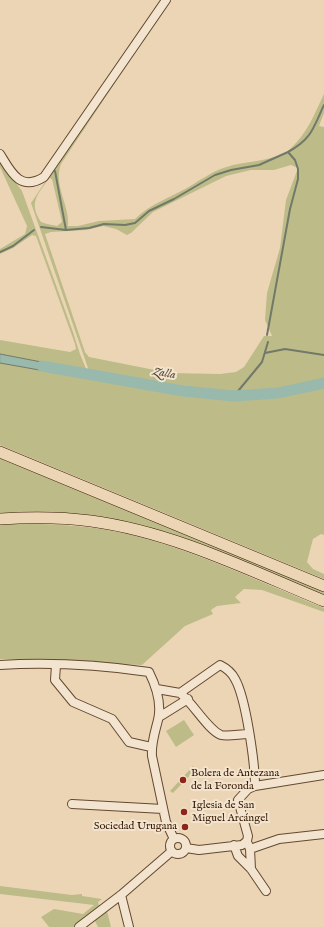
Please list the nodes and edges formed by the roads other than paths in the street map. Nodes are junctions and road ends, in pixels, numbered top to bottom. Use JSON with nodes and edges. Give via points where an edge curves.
{"nodes":[{"id":1,"x":166,"y":0,"type":"edge"},
{"id":2,"x":0,"y":154,"type":"edge"},
{"id":3,"x":0,"y":452,"type":"edge"},
{"id":4,"x":0,"y":519,"type":"edge"},
{"id":5,"x":324,"y":586,"type":"edge"},
{"id":6,"x":324,"y":601,"type":"edge"},
{"id":7,"x":0,"y":665,"type":"edge"},
{"id":8,"x":56,"y":665,"type":"junction"},
{"id":9,"x":157,"y":689,"type":"junction"},
{"id":10,"x":180,"y":693,"type":"junction"},
{"id":11,"x":188,"y":699,"type":"junction"},
{"id":12,"x":159,"y":718,"type":"junction"},
{"id":13,"x":248,"y":734,"type":"junction"},
{"id":14,"x":151,"y":747,"type":"junction"},
{"id":15,"x":324,"y":775,"type":"edge"},
{"id":16,"x":255,"y":786,"type":"junction"},
{"id":17,"x":72,"y":804,"type":"dead end"},
{"id":18,"x":163,"y":808,"type":"junction"},
{"id":19,"x":324,"y":834,"type":"edge"},
{"id":20,"x":174,"y":839,"type":"junction"},
{"id":21,"x":234,"y":845,"type":"junction"},
{"id":22,"x":248,"y":845,"type":"junction"},
{"id":23,"x":186,"y":848,"type":"junction"},
{"id":24,"x":172,"y":851,"type":"junction"},
{"id":25,"x":250,"y":869,"type":"junction"},
{"id":26,"x":266,"y":891,"type":"dead end"},
{"id":27,"x":121,"y":895,"type":"junction"},
{"id":28,"x":79,"y":927,"type":"edge"},
{"id":29,"x":129,"y":927,"type":"edge"}],
"edges":[{"from":1,"to":2,"type":"street","via":[[44,177],[29,183],[21,181],[10,172]]},
{"from":3,"to":5,"type":"highway"},
{"from":4,"to":6,"type":"highway","via":[[37,517],[84,520],[149,533],[214,556]]},
{"from":7,"to":8,"type":"street"},
{"from":8,"to":9,"type":"street","via":[[149,672]]},
{"from":8,"to":14,"type":"street","via":[[56,680],[73,702],[112,719],[129,742]]},
{"from":9,"to":10,"type":"street"},
{"from":9,"to":12,"type":"street"},
{"from":10,"to":11,"type":"street"},
{"from":10,"to":13,"type":"street","via":[[220,665],[227,669],[235,679],[241,694]]},
{"from":11,"to":12,"type":"street"},
{"from":11,"to":13,"type":"street","via":[[211,730],[222,735]]},
{"from":12,"to":14,"type":"street"},
{"from":13,"to":16,"type":"street","via":[[255,771]]},
{"from":14,"to":18,"type":"street"},
{"from":15,"to":16,"type":"street"},
{"from":16,"to":22,"type":"street","via":[[248,789],[238,800]]},
{"from":17,"to":18,"type":"street"},
{"from":18,"to":20,"type":"street"},
{"from":19,"to":22,"type":"street"},
{"from":20,"to":23,"type":"street","via":[[181,838]]},
{"from":20,"to":24,"type":"street","via":[[170,844]]},
{"from":21,"to":22,"type":"street"},
{"from":21,"to":23,"type":"street","via":[[199,850]]},
{"from":21,"to":25,"type":"street","via":[[238,856]]},
{"from":22,"to":25,"type":"street"},
{"from":23,"to":24,"type":"street","via":[[180,854]]},
{"from":24,"to":27,"type":"street"},
{"from":25,"to":26,"type":"street"},
{"from":27,"to":28,"type":"street"},
{"from":27,"to":29,"type":"street"}]}
